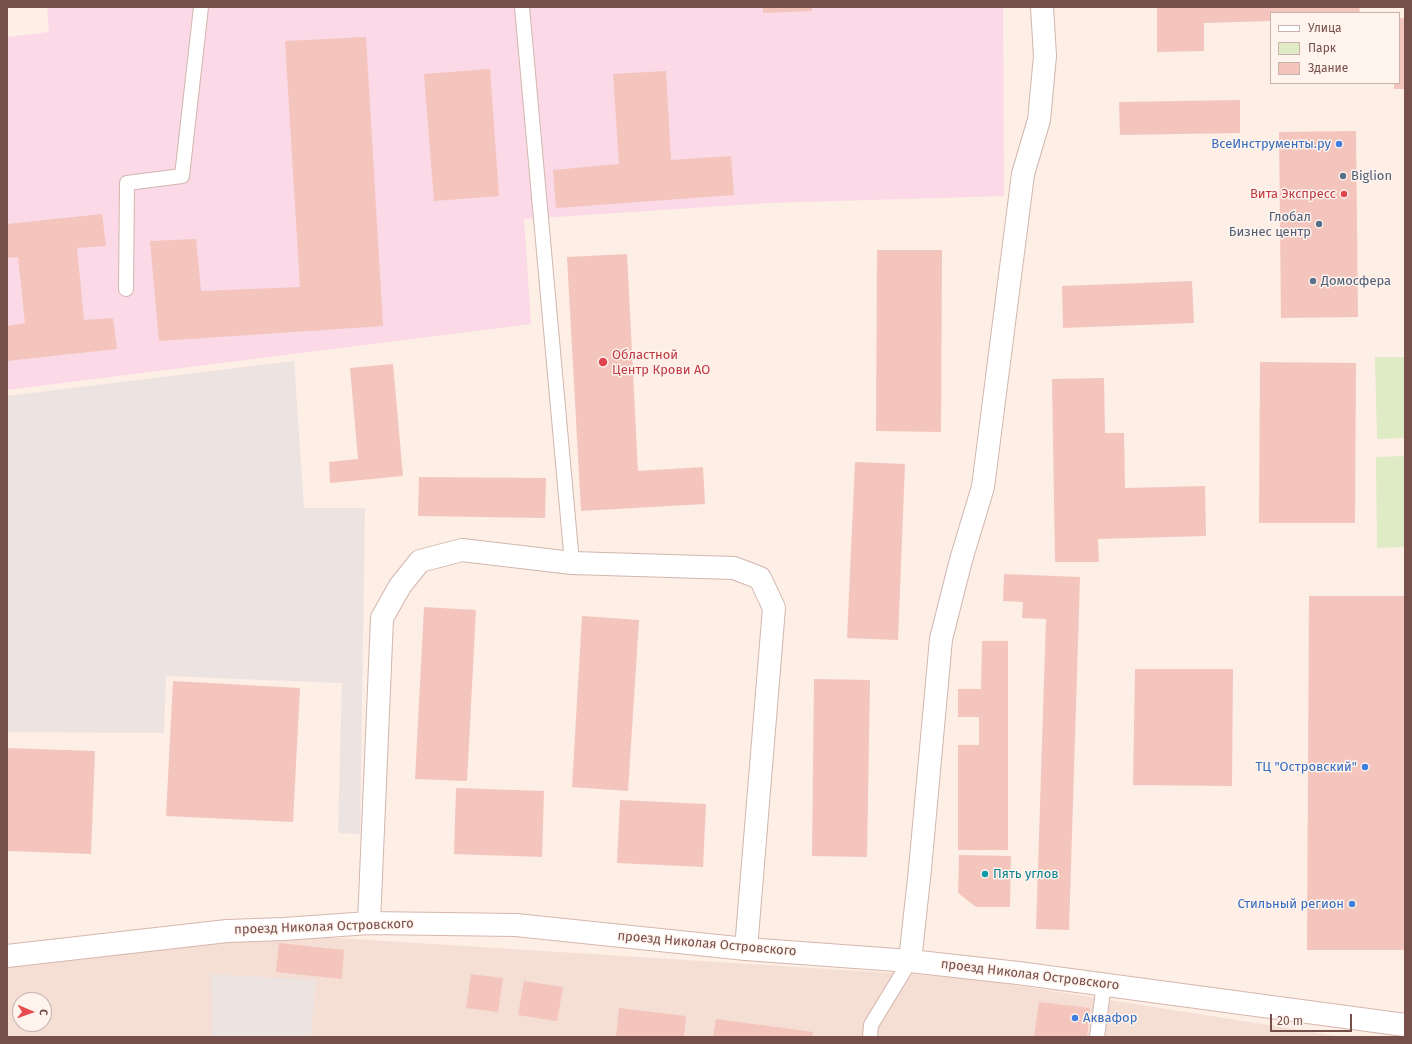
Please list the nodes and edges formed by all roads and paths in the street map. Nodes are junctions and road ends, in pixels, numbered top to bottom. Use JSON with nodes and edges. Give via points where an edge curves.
{"nodes":[{"id":1,"x":201,"y":7,"type":"edge"},
{"id":2,"x":522,"y":7,"type":"edge"},
{"id":3,"x":1042,"y":7,"type":"edge"},
{"id":4,"x":126,"y":289,"type":"dead end"},
{"id":5,"x":572,"y":563,"type":"junction"},
{"id":6,"x":369,"y":923,"type":"junction"},
{"id":7,"x":746,"y":949,"type":"junction"},
{"id":8,"x":7,"y":956,"type":"edge"},
{"id":9,"x":910,"y":961,"type":"junction"},
{"id":10,"x":1104,"y":984,"type":"junction"},
{"id":11,"x":1405,"y":1025,"type":"edge"},
{"id":12,"x":870,"y":1037,"type":"edge"},
{"id":13,"x":1097,"y":1037,"type":"edge"}],
"edges":[{"from":1,"to":4,"type":"lane","via":[[182,176],[127,183]]},
{"from":2,"to":5,"type":"lane"},
{"from":3,"to":9,"type":"street","via":[[1045,56],[1039,120],[1023,174],[983,487],[941,639]]},
{"from":5,"to":6,"type":"street","via":[[462,550],[420,560],[400,586],[382,618]]},
{"from":5,"to":7,"type":"street","via":[[734,568],[760,578],[774,608]]},
{"from":6,"to":7,"type":"street","name":"проезд Николая Островского","via":[[516,925]]},
{"from":6,"to":8,"type":"street","name":"проезд Николая Островского","via":[[228,931]]},
{"from":7,"to":9,"type":"street","name":"проезд Николая Островского"},
{"from":9,"to":10,"type":"street","name":"проезд Николая Островского"},
{"from":9,"to":12,"type":"lane","via":[[871,1025]]},
{"from":10,"to":11,"type":"street","name":"проезд Николая Островского"},
{"from":10,"to":13,"type":"lane"}]}
